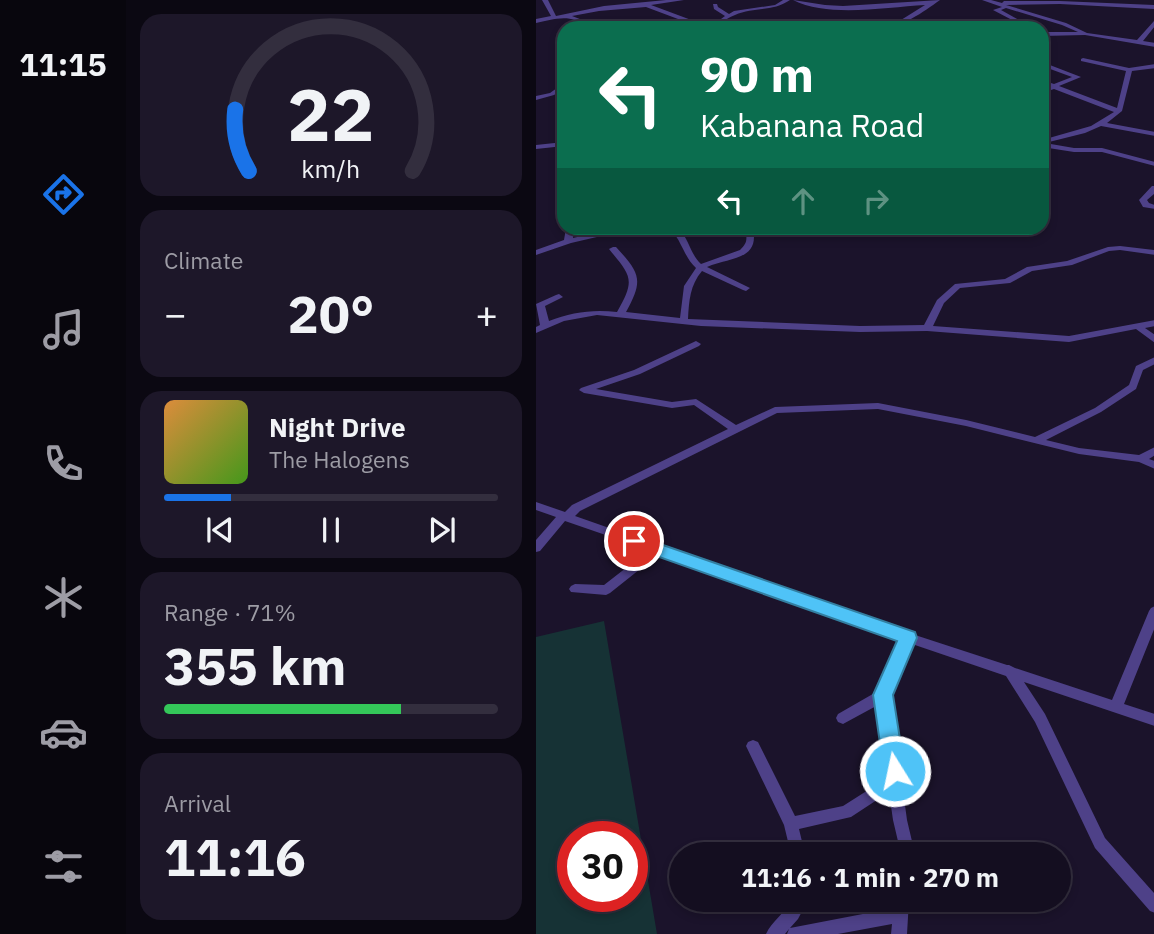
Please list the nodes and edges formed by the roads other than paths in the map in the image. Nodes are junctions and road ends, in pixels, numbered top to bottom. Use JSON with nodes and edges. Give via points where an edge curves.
{"nodes":[{"id":1,"x":545,"y":0,"type":"edge"},
{"id":2,"x":619,"y":0,"type":"edge"},
{"id":3,"x":628,"y":0,"type":"edge"},
{"id":4,"x":681,"y":0,"type":"edge"},
{"id":5,"x":787,"y":0,"type":"edge"},
{"id":6,"x":796,"y":0,"type":"edge"},
{"id":7,"x":985,"y":0,"type":"edge"},
{"id":8,"x":933,"y":1,"type":"edge"},
{"id":9,"x":1057,"y":1,"type":"edge"},
{"id":10,"x":640,"y":4,"type":"junction"},
{"id":11,"x":996,"y":4,"type":"junction"},
{"id":12,"x":715,"y":5,"type":"dead end"},
{"id":13,"x":1005,"y":7,"type":"junction"},
{"id":14,"x":1154,"y":7,"type":"edge"},
{"id":15,"x":599,"y":9,"type":"junction"},
{"id":16,"x":566,"y":16,"type":"junction"},
{"id":17,"x":729,"y":16,"type":"junction"},
{"id":18,"x":554,"y":17,"type":"junction"},
{"id":19,"x":1016,"y":20,"type":"dead end"},
{"id":20,"x":536,"y":21,"type":"edge"},
{"id":21,"x":580,"y":21,"type":"edge"},
{"id":22,"x":687,"y":21,"type":"edge"},
{"id":23,"x":722,"y":21,"type":"edge"},
{"id":24,"x":903,"y":21,"type":"edge"},
{"id":25,"x":1154,"y":22,"type":"edge"},
{"id":26,"x":1049,"y":34,"type":"edge"},
{"id":27,"x":1086,"y":34,"type":"junction"},
{"id":28,"x":1139,"y":42,"type":"junction"},
{"id":29,"x":1154,"y":45,"type":"edge"},
{"id":30,"x":1083,"y":60,"type":"dead end"},
{"id":31,"x":1154,"y":66,"type":"edge"},
{"id":32,"x":1049,"y":67,"type":"edge"},
{"id":33,"x":1129,"y":70,"type":"junction"},
{"id":34,"x":1049,"y":84,"type":"edge"},
{"id":35,"x":1055,"y":86,"type":"junction"},
{"id":36,"x":1049,"y":88,"type":"edge"},
{"id":37,"x":557,"y":90,"type":"edge"},
{"id":38,"x":536,"y":98,"type":"edge"},
{"id":39,"x":1119,"y":111,"type":"junction"},
{"id":40,"x":1100,"y":124,"type":"junction"},
{"id":41,"x":1154,"y":134,"type":"edge"},
{"id":42,"x":1049,"y":141,"type":"edge"},
{"id":43,"x":557,"y":145,"type":"edge"},
{"id":44,"x":1049,"y":145,"type":"edge"},
{"id":45,"x":536,"y":148,"type":"edge"},
{"id":46,"x":1154,"y":164,"type":"edge"},
{"id":47,"x":1154,"y":188,"type":"edge"},
{"id":48,"x":1154,"y":206,"type":"edge"},
{"id":49,"x":569,"y":235,"type":"edge"},
{"id":50,"x":594,"y":235,"type":"edge"},
{"id":51,"x":680,"y":235,"type":"edge"},
{"id":52,"x":752,"y":235,"type":"edge"},
{"id":53,"x":568,"y":241,"type":"junction"},
{"id":54,"x":613,"y":249,"type":"dead end"},
{"id":55,"x":536,"y":253,"type":"edge"},
{"id":56,"x":1154,"y":253,"type":"edge"},
{"id":57,"x":700,"y":268,"type":"junction"},
{"id":58,"x":745,"y":288,"type":"dead end"},
{"id":59,"x":559,"y":297,"type":"dead end"},
{"id":60,"x":621,"y":313,"type":"junction"},
{"id":61,"x":684,"y":320,"type":"junction"},
{"id":62,"x":1154,"y":323,"type":"edge"},
{"id":63,"x":1137,"y":326,"type":"junction"},
{"id":64,"x":541,"y":327,"type":"edge"},
{"id":65,"x":927,"y":328,"type":"junction"},
{"id":66,"x":1154,"y":340,"type":"edge"},
{"id":67,"x":696,"y":344,"type":"dead end"},
{"id":68,"x":1154,"y":360,"type":"edge"},
{"id":69,"x":734,"y":429,"type":"junction"},
{"id":70,"x":1035,"y":441,"type":"junction"},
{"id":71,"x":1154,"y":450,"type":"edge"},
{"id":72,"x":1141,"y":459,"type":"junction"},
{"id":73,"x":1154,"y":466,"type":"edge"},
{"id":74,"x":536,"y":506,"type":"edge"},
{"id":75,"x":565,"y":516,"type":"junction"},
{"id":76,"x":536,"y":548,"type":"edge"},
{"id":77,"x":657,"y":550,"type":"junction"},
{"id":78,"x":575,"y":589,"type":"dead end"},
{"id":79,"x":1154,"y":611,"type":"edge"},
{"id":80,"x":908,"y":638,"type":"junction"},
{"id":81,"x":1009,"y":670,"type":"junction"},
{"id":82,"x":883,"y":695,"type":"junction"},
{"id":83,"x":1116,"y":707,"type":"junction"},
{"id":84,"x":843,"y":718,"type":"dead end"},
{"id":85,"x":1154,"y":720,"type":"edge"},
{"id":86,"x":753,"y":746,"type":"dead end"},
{"id":87,"x":895,"y":771,"type":"junction"},
{"id":88,"x":791,"y":824,"type":"junction"},
{"id":89,"x":795,"y":842,"type":"edge"},
{"id":90,"x":905,"y":842,"type":"edge"},
{"id":91,"x":1154,"y":906,"type":"edge"},
{"id":92,"x":794,"y":912,"type":"edge"},
{"id":93,"x":881,"y":912,"type":"edge"},
{"id":94,"x":900,"y":912,"type":"edge"},
{"id":95,"x":775,"y":934,"type":"edge"},
{"id":96,"x":795,"y":934,"type":"edge"},
{"id":97,"x":899,"y":934,"type":"edge"}],
"edges":[{"from":1,"to":18,"type":"street"},
{"from":2,"to":15,"type":"street"},
{"from":3,"to":10,"type":"street"},
{"from":4,"to":10,"type":"street"},
{"from":5,"to":17,"type":"street"},
{"from":6,"to":8,"type":"street","via":[[866,8]]},
{"from":7,"to":11,"type":"street"},
{"from":8,"to":24,"type":"street"},
{"from":9,"to":11,"type":"street"},
{"from":9,"to":14,"type":"street"},
{"from":10,"to":15,"type":"street"},
{"from":10,"to":22,"type":"street"},
{"from":11,"to":13,"type":"street"},
{"from":12,"to":17,"type":"street"},
{"from":13,"to":19,"type":"street","via":[[996,10]]},
{"from":13,"to":27,"type":"street"},
{"from":15,"to":16,"type":"street"},
{"from":16,"to":18,"type":"street"},
{"from":16,"to":21,"type":"street"},
{"from":17,"to":23,"type":"street"},
{"from":18,"to":20,"type":"street"},
{"from":25,"to":28,"type":"street"},
{"from":26,"to":27,"type":"street"},
{"from":27,"to":28,"type":"street"},
{"from":28,"to":29,"type":"street"},
{"from":30,"to":33,"type":"street"},
{"from":31,"to":33,"type":"street"},
{"from":32,"to":35,"type":"street","via":[[1078,77]]},
{"from":33,"to":39,"type":"street"},
{"from":34,"to":35,"type":"street"},
{"from":35,"to":36,"type":"street"},
{"from":35,"to":39,"type":"street"},
{"from":37,"to":38,"type":"street"},
{"from":39,"to":40,"type":"street"},
{"from":40,"to":41,"type":"street"},
{"from":40,"to":42,"type":"street"},
{"from":43,"to":45,"type":"street"},
{"from":44,"to":46,"type":"street","via":[[1102,150]]},
{"from":47,"to":48,"type":"street","via":[[1143,202]]},
{"from":49,"to":53,"type":"street"},
{"from":50,"to":53,"type":"street"},
{"from":51,"to":57,"type":"street"},
{"from":52,"to":57,"type":"street","via":[[744,251]]},
{"from":53,"to":55,"type":"street"},
{"from":54,"to":60,"type":"street","via":[[635,275],[635,287]]},
{"from":56,"to":65,"type":"street","via":[[1108,249],[1030,270],[1007,281],[958,286],[940,302]]},
{"from":57,"to":58,"type":"street"},
{"from":57,"to":61,"type":"street","via":[[685,291]]},
{"from":59,"to":64,"type":"street","via":[[540,305]]},
{"from":60,"to":61,"type":"street"},
{"from":60,"to":64,"type":"street","via":[[582,314]]},
{"from":61,"to":65,"type":"street"},
{"from":62,"to":63,"type":"street"},
{"from":63,"to":65,"type":"street","via":[[1069,339]]},
{"from":63,"to":66,"type":"street"},
{"from":67,"to":69,"type":"street","via":[[585,392],[672,405],[696,402]]},
{"from":68,"to":70,"type":"street","via":[[1139,368],[1133,387]]},
{"from":69,"to":70,"type":"street","via":[[775,410],[878,406]]},
{"from":69,"to":75,"type":"street"},
{"from":70,"to":72,"type":"street"},
{"from":71,"to":72,"type":"street"},
{"from":72,"to":73,"type":"street"},
{"from":74,"to":75,"type":"street"},
{"from":75,"to":76,"type":"street"},
{"from":75,"to":77,"type":"street"},
{"from":77,"to":78,"type":"street","via":[[606,590]]},
{"from":77,"to":80,"type":"street"},
{"from":79,"to":83,"type":"street"},
{"from":80,"to":81,"type":"street"},
{"from":80,"to":82,"type":"street"},
{"from":81,"to":83,"type":"street"},
{"from":81,"to":91,"type":"street","via":[[1040,718],[1101,843]]},
{"from":82,"to":84,"type":"street"},
{"from":82,"to":87,"type":"street"},
{"from":83,"to":85,"type":"street"},
{"from":86,"to":88,"type":"street"},
{"from":87,"to":88,"type":"street","via":[[894,781],[846,813]]},
{"from":87,"to":90,"type":"street"},
{"from":88,"to":89,"type":"street"},
{"from":92,"to":95,"type":"street"},
{"from":93,"to":96,"type":"street"},
{"from":94,"to":97,"type":"street"}]}
